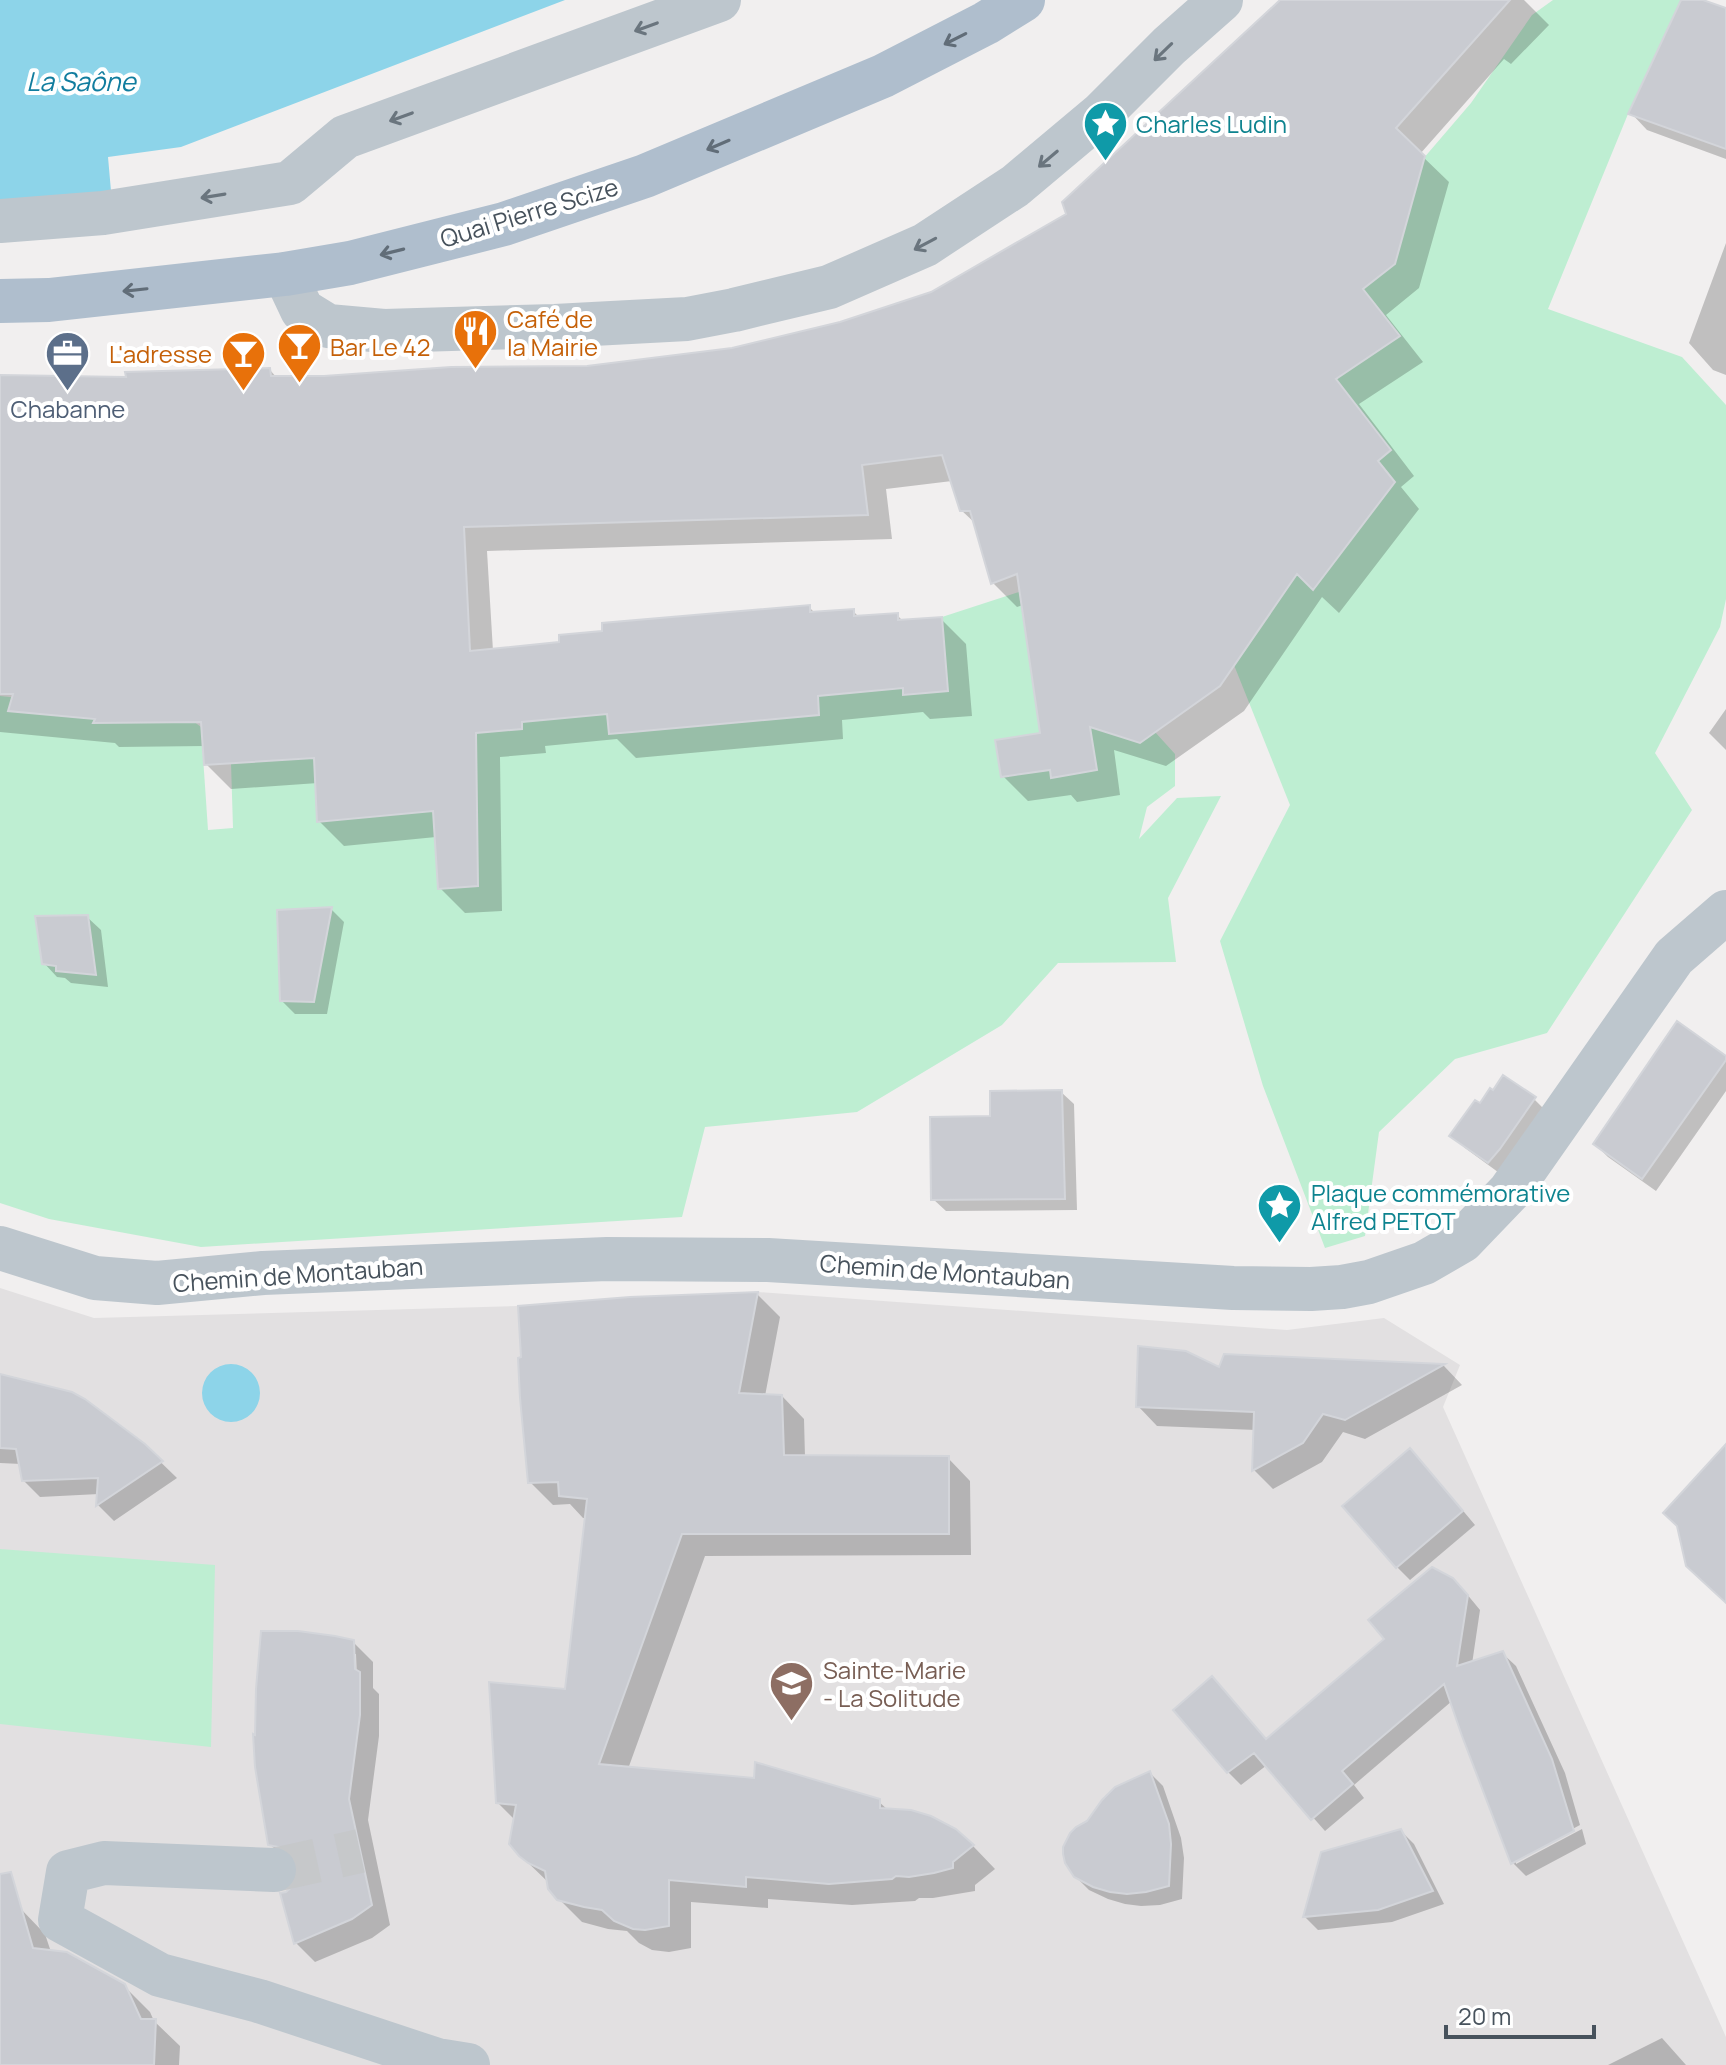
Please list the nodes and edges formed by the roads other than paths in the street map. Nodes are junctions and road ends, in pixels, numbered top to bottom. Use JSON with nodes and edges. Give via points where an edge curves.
{"nodes":[{"id":1,"x":719,"y":0,"type":"edge"},
{"id":2,"x":1023,"y":0,"type":"edge"},
{"id":3,"x":1221,"y":0,"type":"edge"},
{"id":4,"x":0,"y":221,"type":"edge"},
{"id":5,"x":285,"y":274,"type":"junction"},
{"id":6,"x":0,"y":301,"type":"edge"},
{"id":7,"x":1726,"y":912,"type":"edge"},
{"id":8,"x":0,"y":1248,"type":"edge"},
{"id":9,"x":274,"y":1870,"type":"tunnel mouth"},
{"id":10,"x":468,"y":2065,"type":"edge"}],
"edges":[{"from":1,"to":4,"type":"street","one_way":true,"via":[[345,137],[290,183],[103,213]]},
{"from":2,"to":5,"type":"main road","name":"Quai Pierre Scize","one_way":true,"via":[[883,76],[645,176],[504,224]]},
{"from":3,"to":5,"type":"street","one_way":true,"via":[[1102,113],[1015,186],[925,245],[829,287],[687,319],[384,331],[328,326],[302,310]]},
{"from":5,"to":6,"type":"main road","name":"Quai Pierre Scize","one_way":true},
{"from":7,"to":8,"type":"street","name":"Chemin de Montauban","via":[[1674,957],[1510,1191],[1462,1241],[1415,1267],[1369,1282],[1311,1289],[1233,1288],[768,1260],[607,1259],[263,1273],[157,1283],[95,1278]]},
{"from":9,"to":10,"type":"street","via":[[104,1863],[68,1872],[60,1920],[160,1975]]}]}
